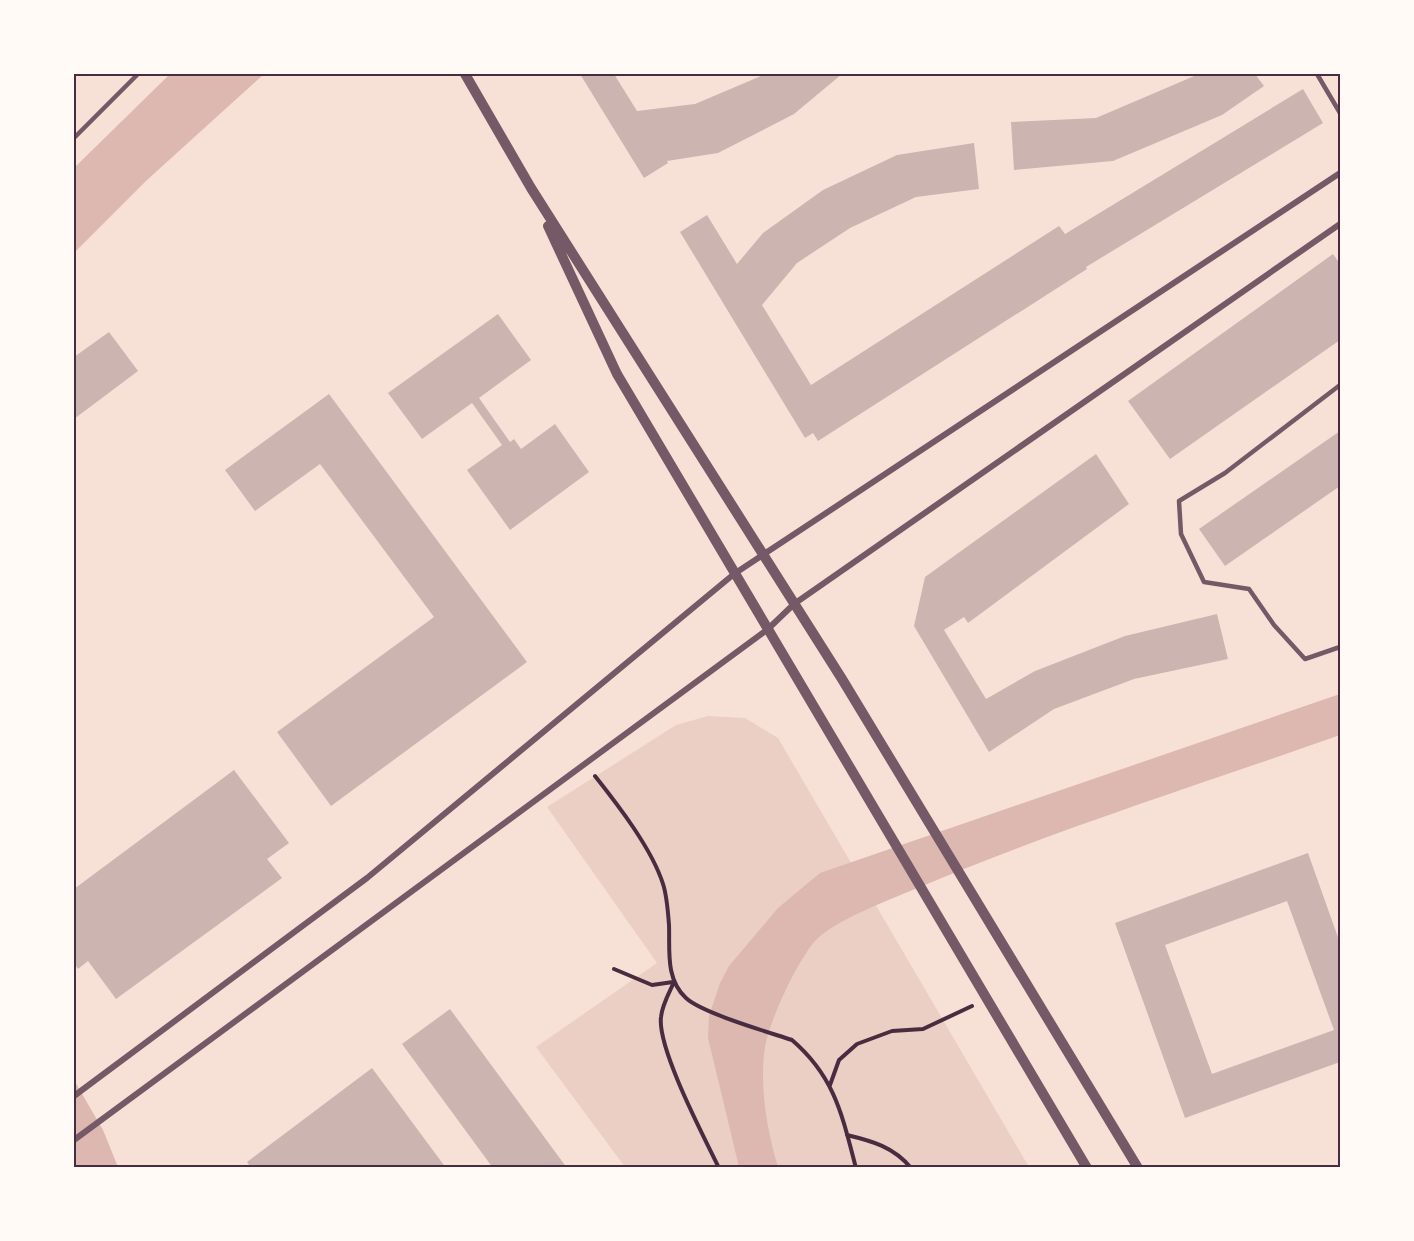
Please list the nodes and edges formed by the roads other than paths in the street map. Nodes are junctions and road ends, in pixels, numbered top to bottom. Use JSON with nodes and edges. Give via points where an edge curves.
{"nodes":[{"id":1,"x":138,"y":74,"type":"edge"},
{"id":2,"x":465,"y":74,"type":"edge"},
{"id":3,"x":1317,"y":74,"type":"edge"},
{"id":4,"x":1341,"y":113,"type":"edge"},
{"id":5,"x":74,"y":138,"type":"edge"},
{"id":6,"x":1341,"y":173,"type":"edge"},
{"id":7,"x":531,"y":188,"type":"junction"},
{"id":8,"x":1341,"y":224,"type":"edge"},
{"id":9,"x":1341,"y":386,"type":"edge"},
{"id":10,"x":763,"y":554,"type":"junction"},
{"id":11,"x":734,"y":574,"type":"junction"},
{"id":12,"x":794,"y":604,"type":"junction"},
{"id":13,"x":768,"y":629,"type":"junction"},
{"id":14,"x":1341,"y":647,"type":"edge"},
{"id":15,"x":74,"y":1096,"type":"edge"},
{"id":16,"x":74,"y":1140,"type":"edge"},
{"id":17,"x":1087,"y":1167,"type":"edge"},
{"id":18,"x":1138,"y":1167,"type":"edge"}],
"edges":[{"from":1,"to":5,"type":"lane"},
{"from":2,"to":7,"type":"street"},
{"from":3,"to":4,"type":"lane"},
{"from":6,"to":10,"type":"street"},
{"from":7,"to":10,"type":"street"},
{"from":7,"to":11,"type":"street","via":[[617,374]]},
{"from":8,"to":12,"type":"street"},
{"from":9,"to":14,"type":"lane","via":[[1225,473],[1179,501],[1181,534],[1204,582],[1249,589],[1305,658]]},
{"from":10,"to":11,"type":"street"},
{"from":10,"to":12,"type":"street"},
{"from":11,"to":13,"type":"street"},
{"from":11,"to":15,"type":"street","via":[[367,878]]},
{"from":12,"to":13,"type":"street"},
{"from":12,"to":18,"type":"street"},
{"from":13,"to":16,"type":"street"},
{"from":13,"to":17,"type":"street"}]}
